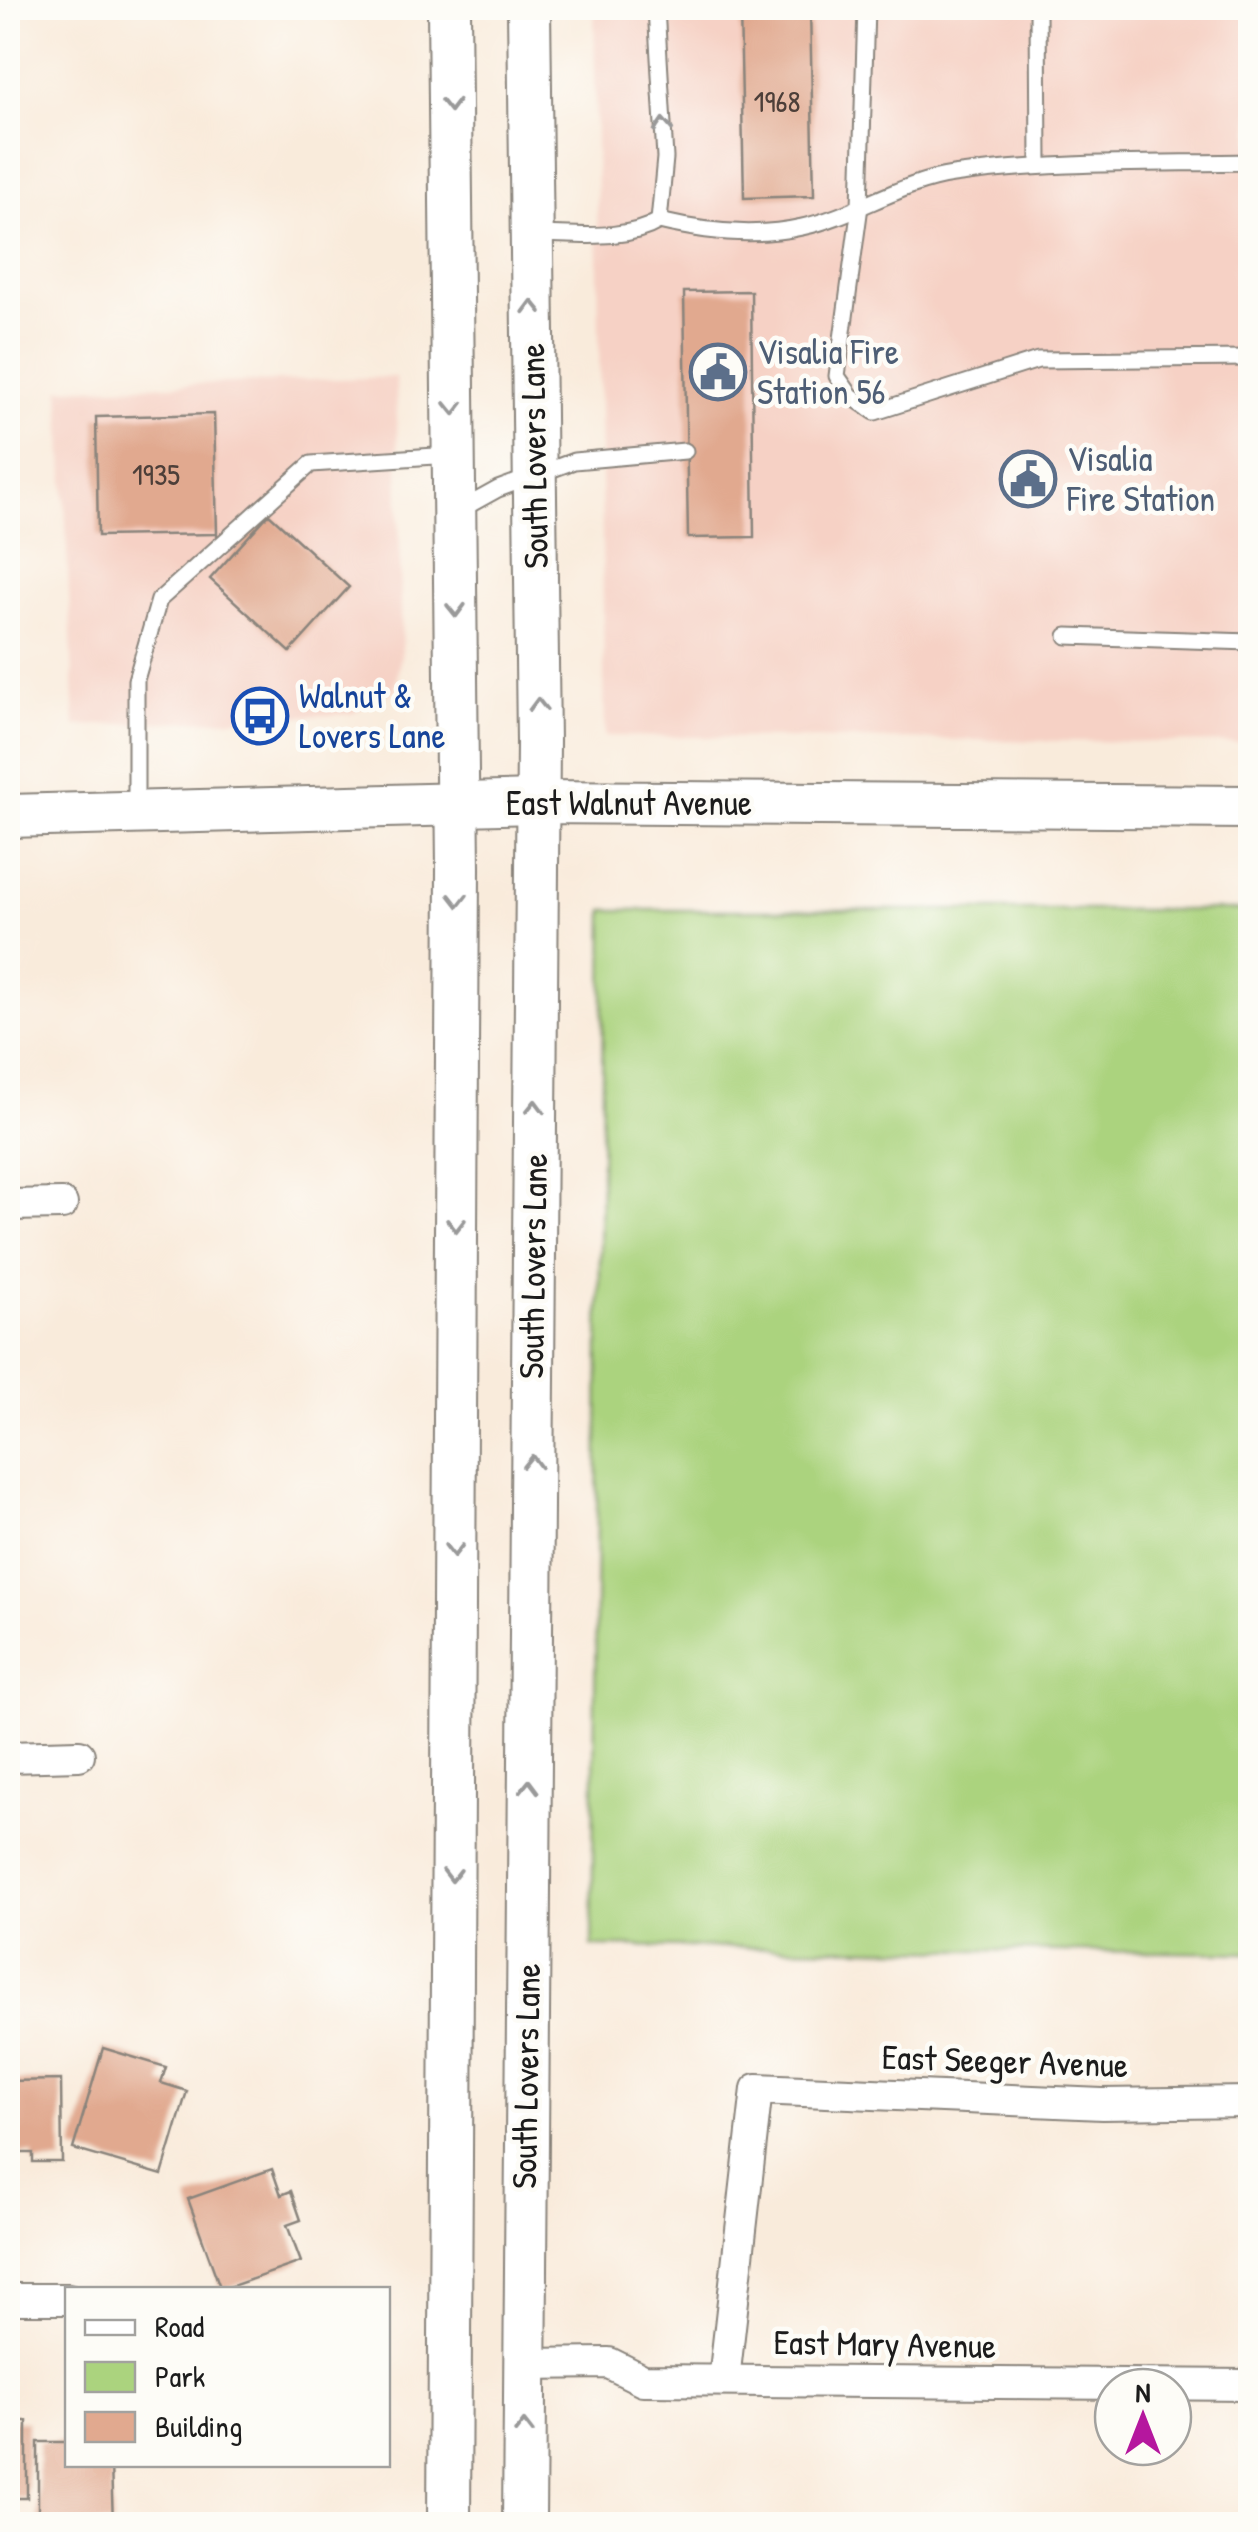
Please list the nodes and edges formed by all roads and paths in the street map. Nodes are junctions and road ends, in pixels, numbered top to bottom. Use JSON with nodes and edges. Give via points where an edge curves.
{"nodes":[{"id":1,"x":449,"y":8,"type":"edge"},
{"id":2,"x":529,"y":8,"type":"edge"},
{"id":3,"x":656,"y":8,"type":"edge"},
{"id":4,"x":866,"y":8,"type":"edge"},
{"id":5,"x":1038,"y":8,"type":"edge"},
{"id":6,"x":1250,"y":162,"type":"edge"},
{"id":7,"x":1039,"y":166,"type":"junction"},
{"id":8,"x":860,"y":206,"type":"junction"},
{"id":9,"x":658,"y":222,"type":"junction"},
{"id":10,"x":531,"y":234,"type":"junction"},
{"id":11,"x":1250,"y":358,"type":"edge"},
{"id":12,"x":685,"y":451,"type":"dead end"},
{"id":13,"x":455,"y":455,"type":"junction"},
{"id":14,"x":534,"y":474,"type":"junction"},
{"id":15,"x":455,"y":512,"type":"junction"},
{"id":16,"x":1067,"y":636,"type":"dead end"},
{"id":17,"x":1250,"y":642,"type":"edge"},
{"id":18,"x":537,"y":802,"type":"junction"},
{"id":19,"x":458,"y":803,"type":"junction"},
{"id":20,"x":1250,"y":808,"type":"edge"},
{"id":21,"x":136,"y":814,"type":"junction"},
{"id":22,"x":8,"y":816,"type":"edge"},
{"id":23,"x":62,"y":1204,"type":"dead end"},
{"id":24,"x":8,"y":1206,"type":"edge"},
{"id":25,"x":79,"y":1755,"type":"dead end"},
{"id":26,"x":8,"y":1757,"type":"edge"},
{"id":27,"x":1250,"y":2102,"type":"edge"},
{"id":28,"x":65,"y":2298,"type":"edge"},
{"id":29,"x":8,"y":2299,"type":"edge"},
{"id":30,"x":524,"y":2364,"type":"junction"},
{"id":31,"x":724,"y":2380,"type":"junction"},
{"id":32,"x":1250,"y":2385,"type":"edge"},
{"id":33,"x":449,"y":2524,"type":"edge"},
{"id":34,"x":524,"y":2524,"type":"edge"}],
"edges":[{"from":1,"to":13,"type":"main road","name":"South Lovers Lane","one_way":true},
{"from":2,"to":10,"type":"main road","name":"South Lovers Lane"},
{"from":9,"to":3,"type":"lane","one_way":true,"via":[[665,158]]},
{"from":4,"to":8,"type":"lane"},
{"from":5,"to":7,"type":"lane"},
{"from":6,"to":7,"type":"lane"},
{"from":7,"to":8,"type":"lane","via":[[949,175]]},
{"from":8,"to":9,"type":"lane","via":[[803,227],[755,232],[705,232]]},
{"from":8,"to":11,"type":"lane","via":[[837,376],[875,412],[1038,360]]},
{"from":9,"to":10,"type":"lane","via":[[612,234]]},
{"from":14,"to":10,"type":"main road","name":"South Lovers Lane","one_way":true},
{"from":12,"to":14,"type":"lane","via":[[574,461]]},
{"from":13,"to":15,"type":"main road","name":"South Lovers Lane"},
{"from":13,"to":21,"type":"lane","via":[[311,464],[159,600],[136,680]]},
{"from":14,"to":15,"type":"lane"},
{"from":18,"to":14,"type":"main road","name":"South Lovers Lane","one_way":true},
{"from":15,"to":19,"type":"main road","name":"South Lovers Lane","one_way":true},
{"from":16,"to":17,"type":"lane"},
{"from":18,"to":19,"type":"main road","name":"East Walnut Avenue"},
{"from":18,"to":20,"type":"main road","name":"East Walnut Avenue"},
{"from":30,"to":18,"type":"main road","name":"South Lovers Lane","one_way":true},
{"from":19,"to":21,"type":"main road","name":"East Walnut Avenue"},
{"from":19,"to":33,"type":"main road","name":"South Lovers Lane","one_way":true},
{"from":21,"to":22,"type":"main road","name":"East Walnut Avenue"},
{"from":23,"to":24,"type":"street"},
{"from":25,"to":26,"type":"street"},
{"from":27,"to":31,"type":"street","name":"East Seeger Avenue","via":[[1102,2104],[757,2089]]},
{"from":28,"to":29,"type":"street"},
{"from":30,"to":31,"type":"street","name":"East Mary Avenue","via":[[609,2363],[643,2380]]},
{"from":34,"to":30,"type":"main road","name":"South Lovers Lane","one_way":true},
{"from":31,"to":32,"type":"street","name":"East Mary Avenue"}]}
